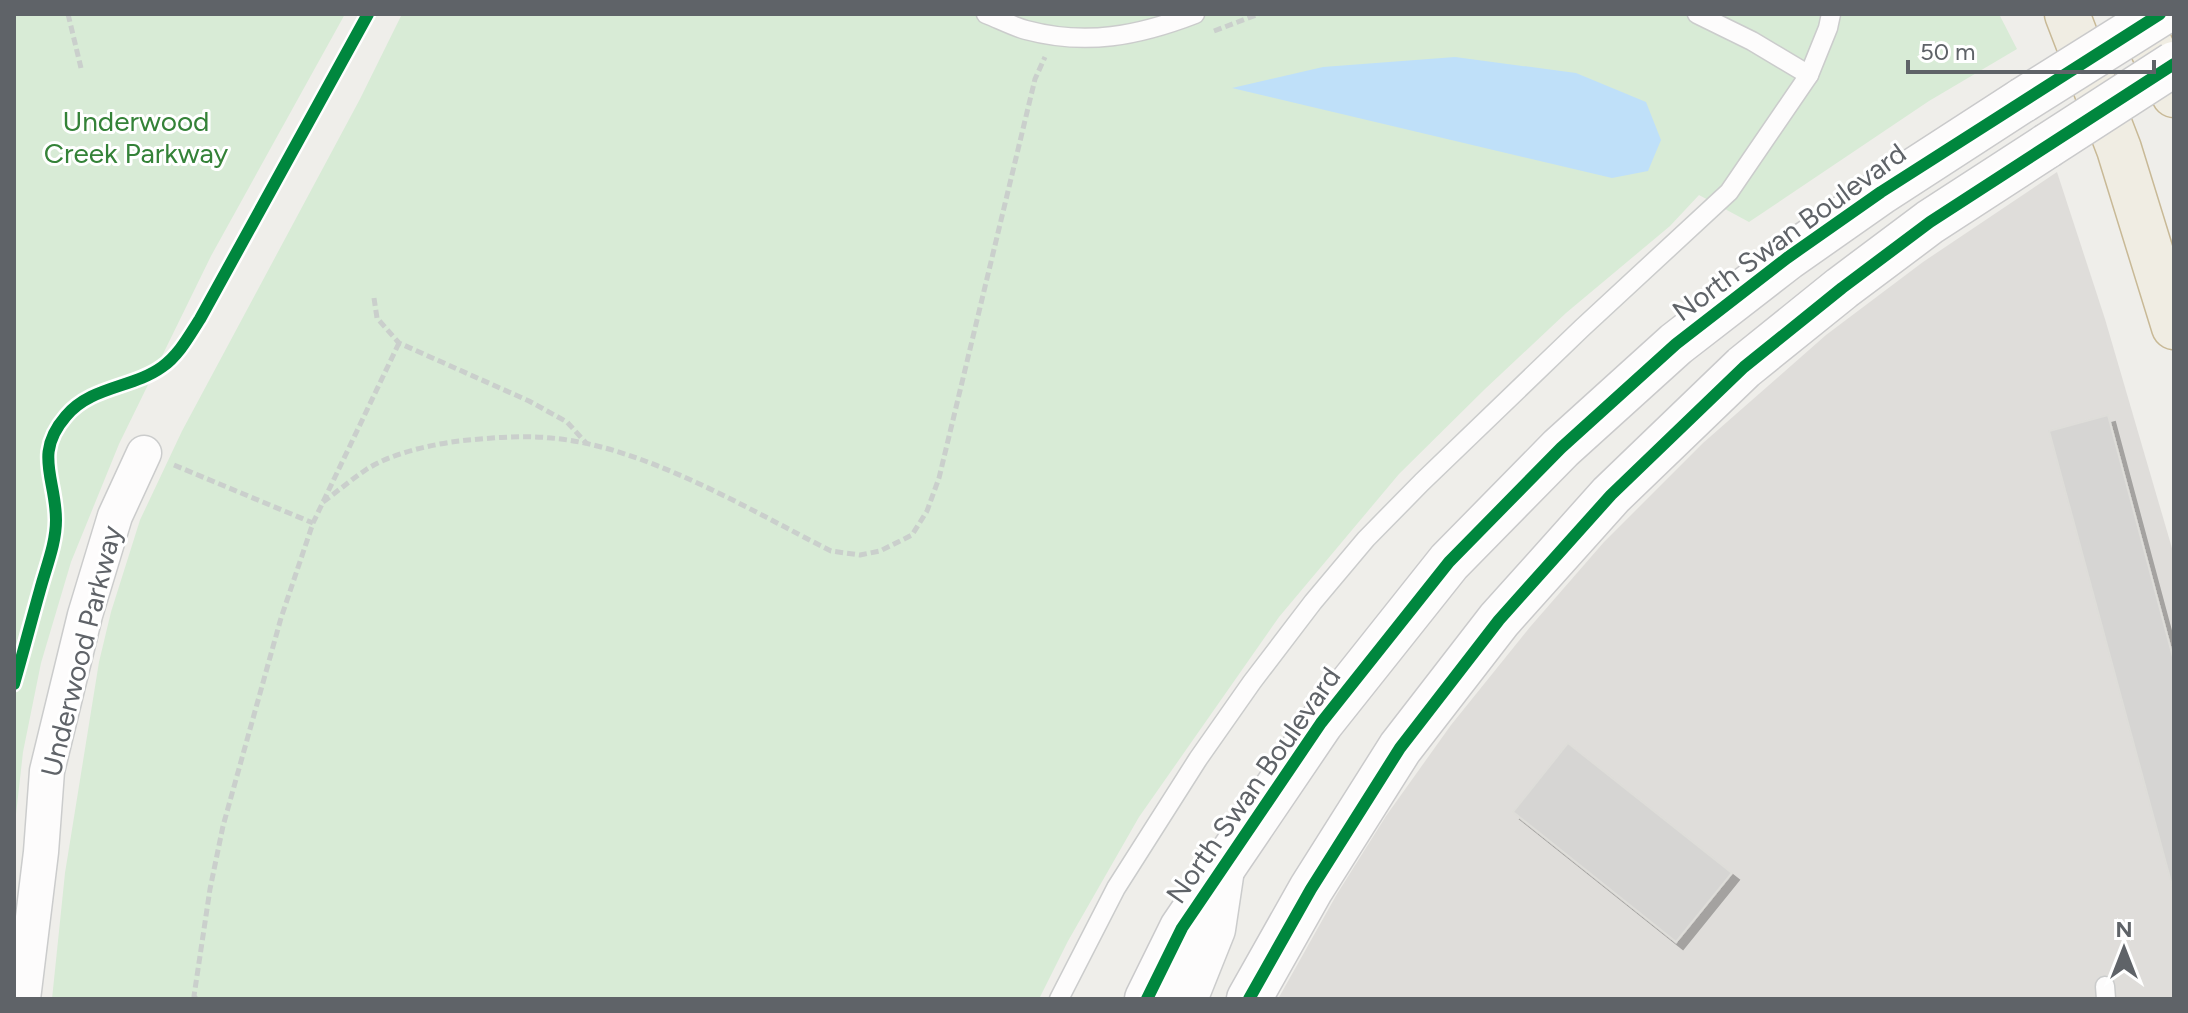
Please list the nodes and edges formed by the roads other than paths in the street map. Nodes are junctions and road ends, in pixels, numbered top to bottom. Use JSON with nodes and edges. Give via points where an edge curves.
{"nodes":[{"id":1,"x":986,"y":14,"type":"edge"},
{"id":2,"x":1195,"y":14,"type":"edge"},
{"id":3,"x":1697,"y":14,"type":"edge"},
{"id":4,"x":1831,"y":14,"type":"edge"},
{"id":5,"x":2067,"y":14,"type":"edge"},
{"id":6,"x":2136,"y":14,"type":"edge"},
{"id":7,"x":2160,"y":14,"type":"edge"},
{"id":8,"x":2174,"y":64,"type":"edge"},
{"id":9,"x":1809,"y":75,"type":"junction"},
{"id":10,"x":2174,"y":95,"type":"edge"},
{"id":11,"x":2174,"y":327,"type":"edge"},
{"id":12,"x":144,"y":453,"type":"road end"},
{"id":13,"x":1222,"y":869,"type":"junction"},
{"id":14,"x":23,"y":999,"type":"edge"},
{"id":15,"x":1059,"y":999,"type":"edge"},
{"id":16,"x":1147,"y":999,"type":"edge"},
{"id":17,"x":1185,"y":999,"type":"edge"},
{"id":18,"x":1249,"y":999,"type":"edge"}],
"edges":[{"from":1,"to":2,"type":"lane","via":[[1024,29],[1094,39]]},
{"from":3,"to":9,"type":"lane"},
{"from":4,"to":9,"type":"lane"},
{"from":5,"to":11,"type":"highway","via":[[2119,149]]},
{"from":6,"to":10,"type":"highway"},
{"from":7,"to":13,"type":"main road","name":"North Swan Boulevard","bridge":true,"via":[[1787,258],[1676,344],[1561,448],[1439,575],[1321,723]]},
{"from":8,"to":18,"type":"main road","bridge":true,"via":[[1930,222],[1842,288],[1744,367],[1611,495],[1499,620],[1400,748]]},
{"from":9,"to":15,"type":"lane","via":[[1729,192],[1422,482],[1313,602],[1198,759],[1116,888]]},
{"from":12,"to":14,"type":"street","name":"Underwood Parkway","via":[[115,516],[50,758]]},
{"from":13,"to":16,"type":"main road","name":"North Swan Boulevard","via":[[1182,928]]},
{"from":13,"to":17,"type":"main road","via":[[1213,929]]}]}
